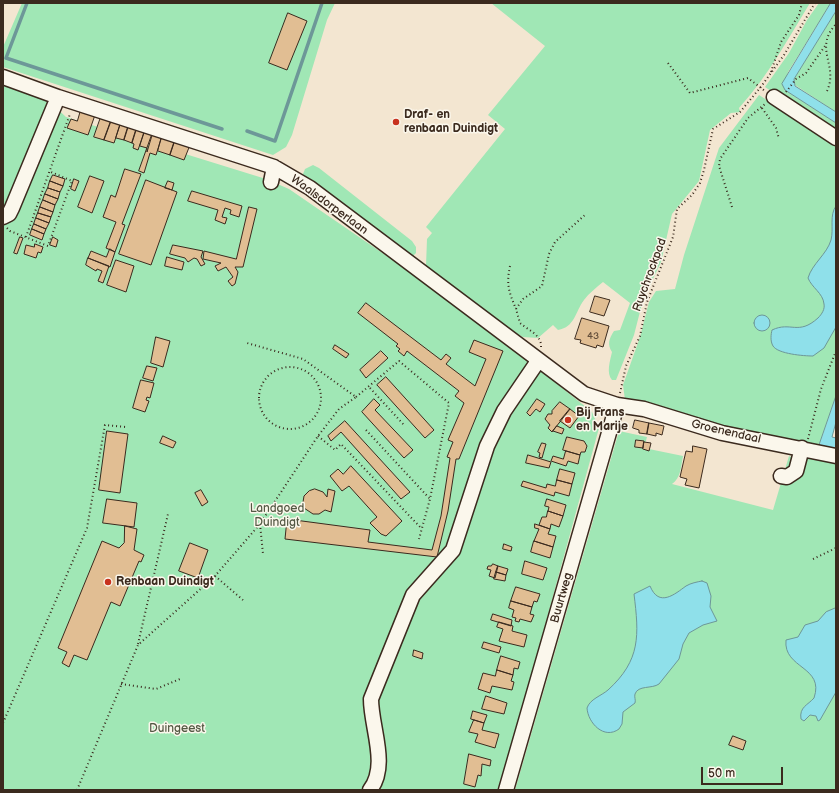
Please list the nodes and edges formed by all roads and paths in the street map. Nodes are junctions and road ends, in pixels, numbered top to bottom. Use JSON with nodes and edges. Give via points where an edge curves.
{"nodes":[{"id":1,"x":802,"y":3,"type":"edge"},
{"id":2,"x":815,"y":3,"type":"edge"},
{"id":3,"x":836,"y":24,"type":"edge"},
{"id":4,"x":825,"y":46,"type":"junction"},
{"id":5,"x":668,"y":63,"type":"dead end"},
{"id":6,"x":770,"y":75,"type":"junction"},
{"id":7,"x":3,"y":77,"type":"edge"},
{"id":8,"x":760,"y":88,"type":"junction"},
{"id":9,"x":827,"y":91,"type":"dead end"},
{"id":10,"x":58,"y":97,"type":"junction"},
{"id":11,"x":776,"y":97,"type":"junction"},
{"id":12,"x":74,"y":102,"type":"junction"},
{"id":13,"x":762,"y":108,"type":"junction"},
{"id":14,"x":836,"y":138,"type":"edge"},
{"id":15,"x":779,"y":139,"type":"dead end"},
{"id":16,"x":274,"y":166,"type":"junction"},
{"id":17,"x":50,"y":172,"type":"junction"},
{"id":18,"x":271,"y":182,"type":"dead end"},
{"id":19,"x":732,"y":207,"type":"dead end"},
{"id":20,"x":586,"y":214,"type":"dead end"},
{"id":21,"x":4,"y":222,"type":"edge"},
{"id":22,"x":26,"y":238,"type":"junction"},
{"id":23,"x":510,"y":266,"type":"dead end"},
{"id":24,"x":516,"y":309,"type":"junction"},
{"id":25,"x":247,"y":343,"type":"dead end"},
{"id":26,"x":836,"y":351,"type":"edge"},
{"id":27,"x":536,"y":360,"type":"junction"},
{"id":28,"x":307,"y":370,"type":"joint"},
{"id":29,"x":622,"y":382,"type":"dead end"},
{"id":30,"x":369,"y":388,"type":"junction"},
{"id":31,"x":356,"y":398,"type":"junction"},
{"id":32,"x":617,"y":405,"type":"junction"},
{"id":33,"x":404,"y":425,"type":"dead end"},
{"id":34,"x":126,"y":427,"type":"dead end"},
{"id":35,"x":366,"y":430,"type":"dead end"},
{"id":36,"x":318,"y":436,"type":"junction"},
{"id":37,"x":804,"y":449,"type":"junction"},
{"id":38,"x":836,"y":456,"type":"edge"},
{"id":39,"x":781,"y":476,"type":"dead end"},
{"id":40,"x":430,"y":500,"type":"junction"},
{"id":41,"x":168,"y":514,"type":"dead end"},
{"id":42,"x":260,"y":524,"type":"junction"},
{"id":43,"x":421,"y":528,"type":"junction"},
{"id":44,"x":419,"y":539,"type":"dead end"},
{"id":45,"x":836,"y":548,"type":"edge"},
{"id":46,"x":263,"y":554,"type":"dead end"},
{"id":47,"x":814,"y":559,"type":"dead end"},
{"id":48,"x":215,"y":576,"type":"junction"},
{"id":49,"x":243,"y":600,"type":"dead end"},
{"id":50,"x":138,"y":645,"type":"junction"},
{"id":51,"x":180,"y":679,"type":"dead end"},
{"id":52,"x":121,"y":684,"type":"junction"},
{"id":53,"x":3,"y":723,"type":"edge"},
{"id":54,"x":77,"y":790,"type":"edge"},
{"id":55,"x":370,"y":790,"type":"edge"},
{"id":56,"x":506,"y":790,"type":"edge"}],
"edges":[{"from":1,"to":6,"type":"path","via":[[799,15],[781,42]]},
{"from":2,"to":6,"type":"path","name":"Ruychrockpad"},
{"from":3,"to":4,"type":"path","via":[[826,38]]},
{"from":4,"to":9,"type":"path","via":[[832,76]]},
{"from":4,"to":11,"type":"path","via":[[806,73]]},
{"from":5,"to":8,"type":"path","via":[[690,93],[748,78]]},
{"from":6,"to":8,"type":"path","name":"Ruychrockpad"},
{"from":7,"to":10,"type":"street","name":"Waalsdorperlaan"},
{"from":8,"to":29,"type":"path","name":"Ruychrockpad","via":[[740,112],[713,129],[700,182],[692,195],[677,209],[673,236],[647,302],[640,336],[626,366]]},
{"from":10,"to":12,"type":"street","name":"Waalsdorperlaan"},
{"from":10,"to":21,"type":"street"},
{"from":11,"to":13,"type":"path"},
{"from":11,"to":14,"type":"street"},
{"from":12,"to":16,"type":"street","name":"Waalsdorperlaan"},
{"from":12,"to":17,"type":"path"},
{"from":13,"to":15,"type":"path","via":[[776,128]]},
{"from":13,"to":19,"type":"path","via":[[748,118],[720,159],[719,166]]},
{"from":16,"to":18,"type":"street"},
{"from":16,"to":27,"type":"street","name":"Waalsdorperlaan","via":[[310,188]]},
{"from":17,"to":22,"type":"path"},
{"from":17,"to":22,"type":"path","via":[[72,181],[48,246]]},
{"from":20,"to":24,"type":"path","via":[[555,242],[549,254],[542,286],[523,299]]},
{"from":21,"to":22,"type":"path","via":[[10,231]]},
{"from":23,"to":24,"type":"path","via":[[507,280]]},
{"from":24,"to":27,"type":"path","via":[[520,323],[535,333],[541,344]]},
{"from":25,"to":31,"type":"path","via":[[303,359]]},
{"from":26,"to":37,"type":"path","via":[[821,389]]},
{"from":27,"to":32,"type":"street","name":"Waalsdorperlaan","via":[[584,394]]},
{"from":27,"to":55,"type":"street","via":[[504,411],[487,446],[453,550],[413,595],[371,699],[371,716],[379,761]]},
{"from":28,"to":28,"type":"path","via":[[294,366],[281,368],[269,374],[261,385],[258,398],[261,411],[269,422],[280,428],[293,430],[306,426],[316,417],[322,405],[322,392]]},
{"from":30,"to":31,"type":"path"},
{"from":30,"to":33,"type":"path"},
{"from":30,"to":40,"type":"path","via":[[399,360],[449,403]]},
{"from":31,"to":36,"type":"path","via":[[339,409]]},
{"from":32,"to":37,"type":"street","name":"Groenendaal","via":[[644,409],[722,433]]},
{"from":32,"to":56,"type":"street","name":"Buurtweg"},
{"from":34,"to":53,"type":"path","via":[[105,425],[87,528]]},
{"from":35,"to":40,"type":"path"},
{"from":36,"to":42,"type":"path"},
{"from":36,"to":43,"type":"path","via":[[335,450],[341,444]]},
{"from":37,"to":38,"type":"street","name":"Groenendaal"},
{"from":37,"to":39,"type":"street","via":[[796,471],[787,477]]},
{"from":40,"to":43,"type":"path"},
{"from":41,"to":50,"type":"path"},
{"from":42,"to":46,"type":"path"},
{"from":42,"to":48,"type":"path"},
{"from":43,"to":44,"type":"path"},
{"from":45,"to":47,"type":"path"},
{"from":48,"to":49,"type":"path"},
{"from":48,"to":50,"type":"path"},
{"from":50,"to":52,"type":"path"},
{"from":51,"to":52,"type":"path","via":[[156,689]]},
{"from":52,"to":54,"type":"path"}]}
